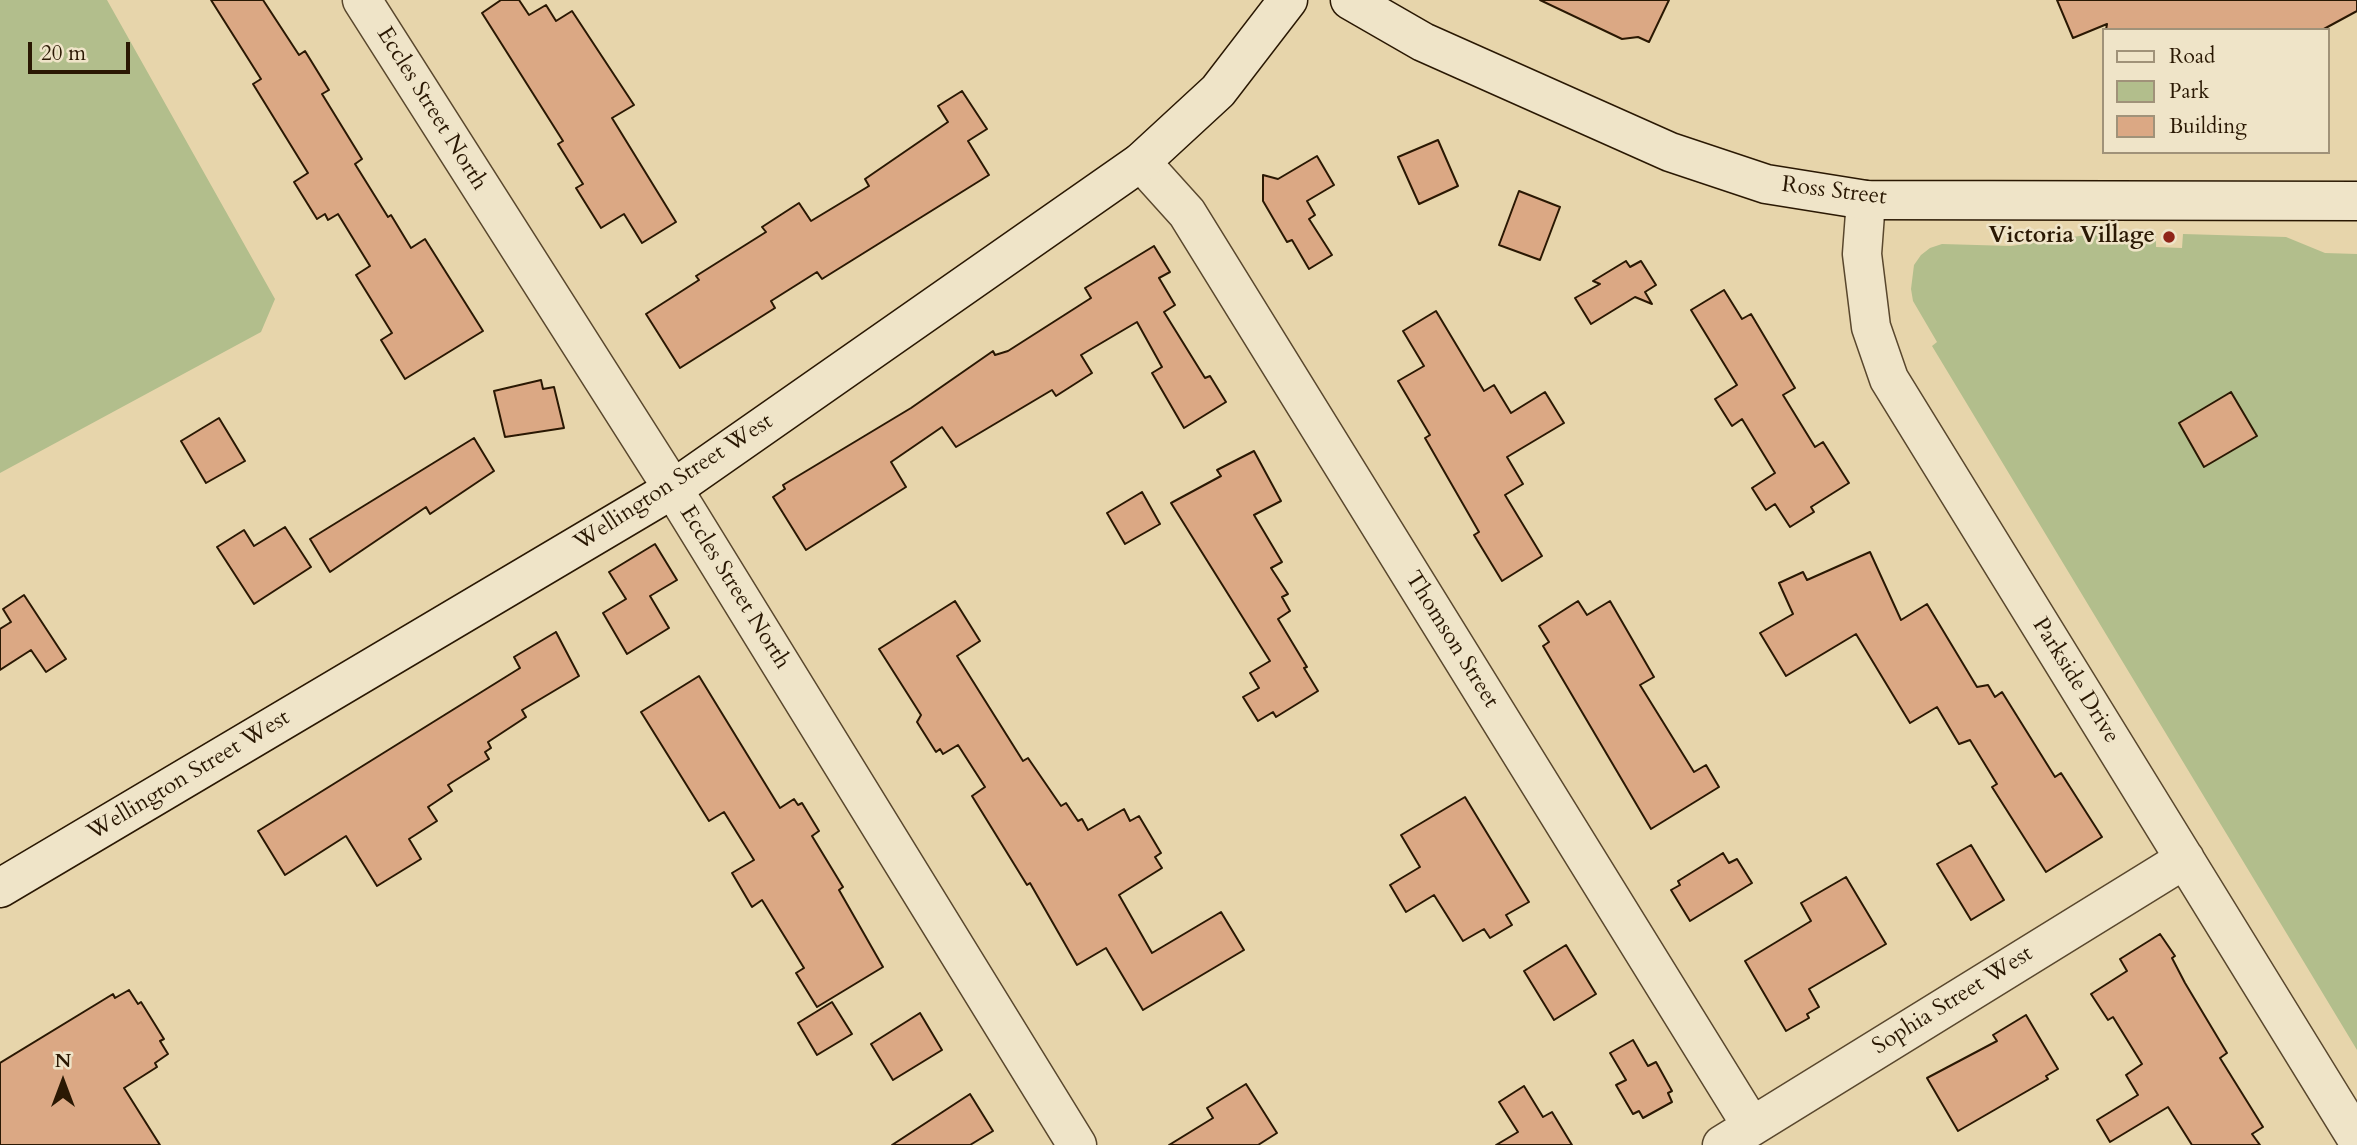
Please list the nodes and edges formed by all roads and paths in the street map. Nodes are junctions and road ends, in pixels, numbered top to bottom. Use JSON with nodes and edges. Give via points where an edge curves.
{"nodes":[{"id":1,"x":362,"y":0,"type":"edge"},
{"id":2,"x":1288,"y":0,"type":"edge"},
{"id":3,"x":1350,"y":0,"type":"edge"},
{"id":4,"x":1141,"y":162,"type":"junction"},
{"id":5,"x":1866,"y":200,"type":"junction"},
{"id":6,"x":2357,"y":201,"type":"edge"},
{"id":7,"x":673,"y":489,"type":"junction"},
{"id":8,"x":2185,"y":859,"type":"junction"},
{"id":9,"x":0,"y":888,"type":"edge"},
{"id":10,"x":1737,"y":1135,"type":"edge"},
{"id":11,"x":2357,"y":1139,"type":"edge"},
{"id":12,"x":1077,"y":1145,"type":"edge"}],
"edges":[{"from":1,"to":7,"type":"street","name":"Eccles Street North"},
{"from":2,"to":4,"type":"street","name":"Wellington Street West","via":[[1218,91]]},
{"from":3,"to":5,"type":"street","name":"Ross Street","via":[[1423,42],[1670,152],[1766,184]]},
{"from":4,"to":7,"type":"street","name":"Wellington Street West"},
{"from":4,"to":10,"type":"street","name":"Thomson Street","via":[[1187,213]]},
{"from":5,"to":6,"type":"street","name":"Ross Street"},
{"from":5,"to":8,"type":"street","name":"Parkside Drive","via":[[1862,254],[1871,327],[1889,379]]},
{"from":7,"to":9,"type":"street","name":"Wellington Street West"},
{"from":7,"to":12,"type":"street","name":"Eccles Street North"},
{"from":8,"to":10,"type":"street","name":"Sophia Street West"},
{"from":8,"to":11,"type":"street","name":"Parkside Drive"}]}
